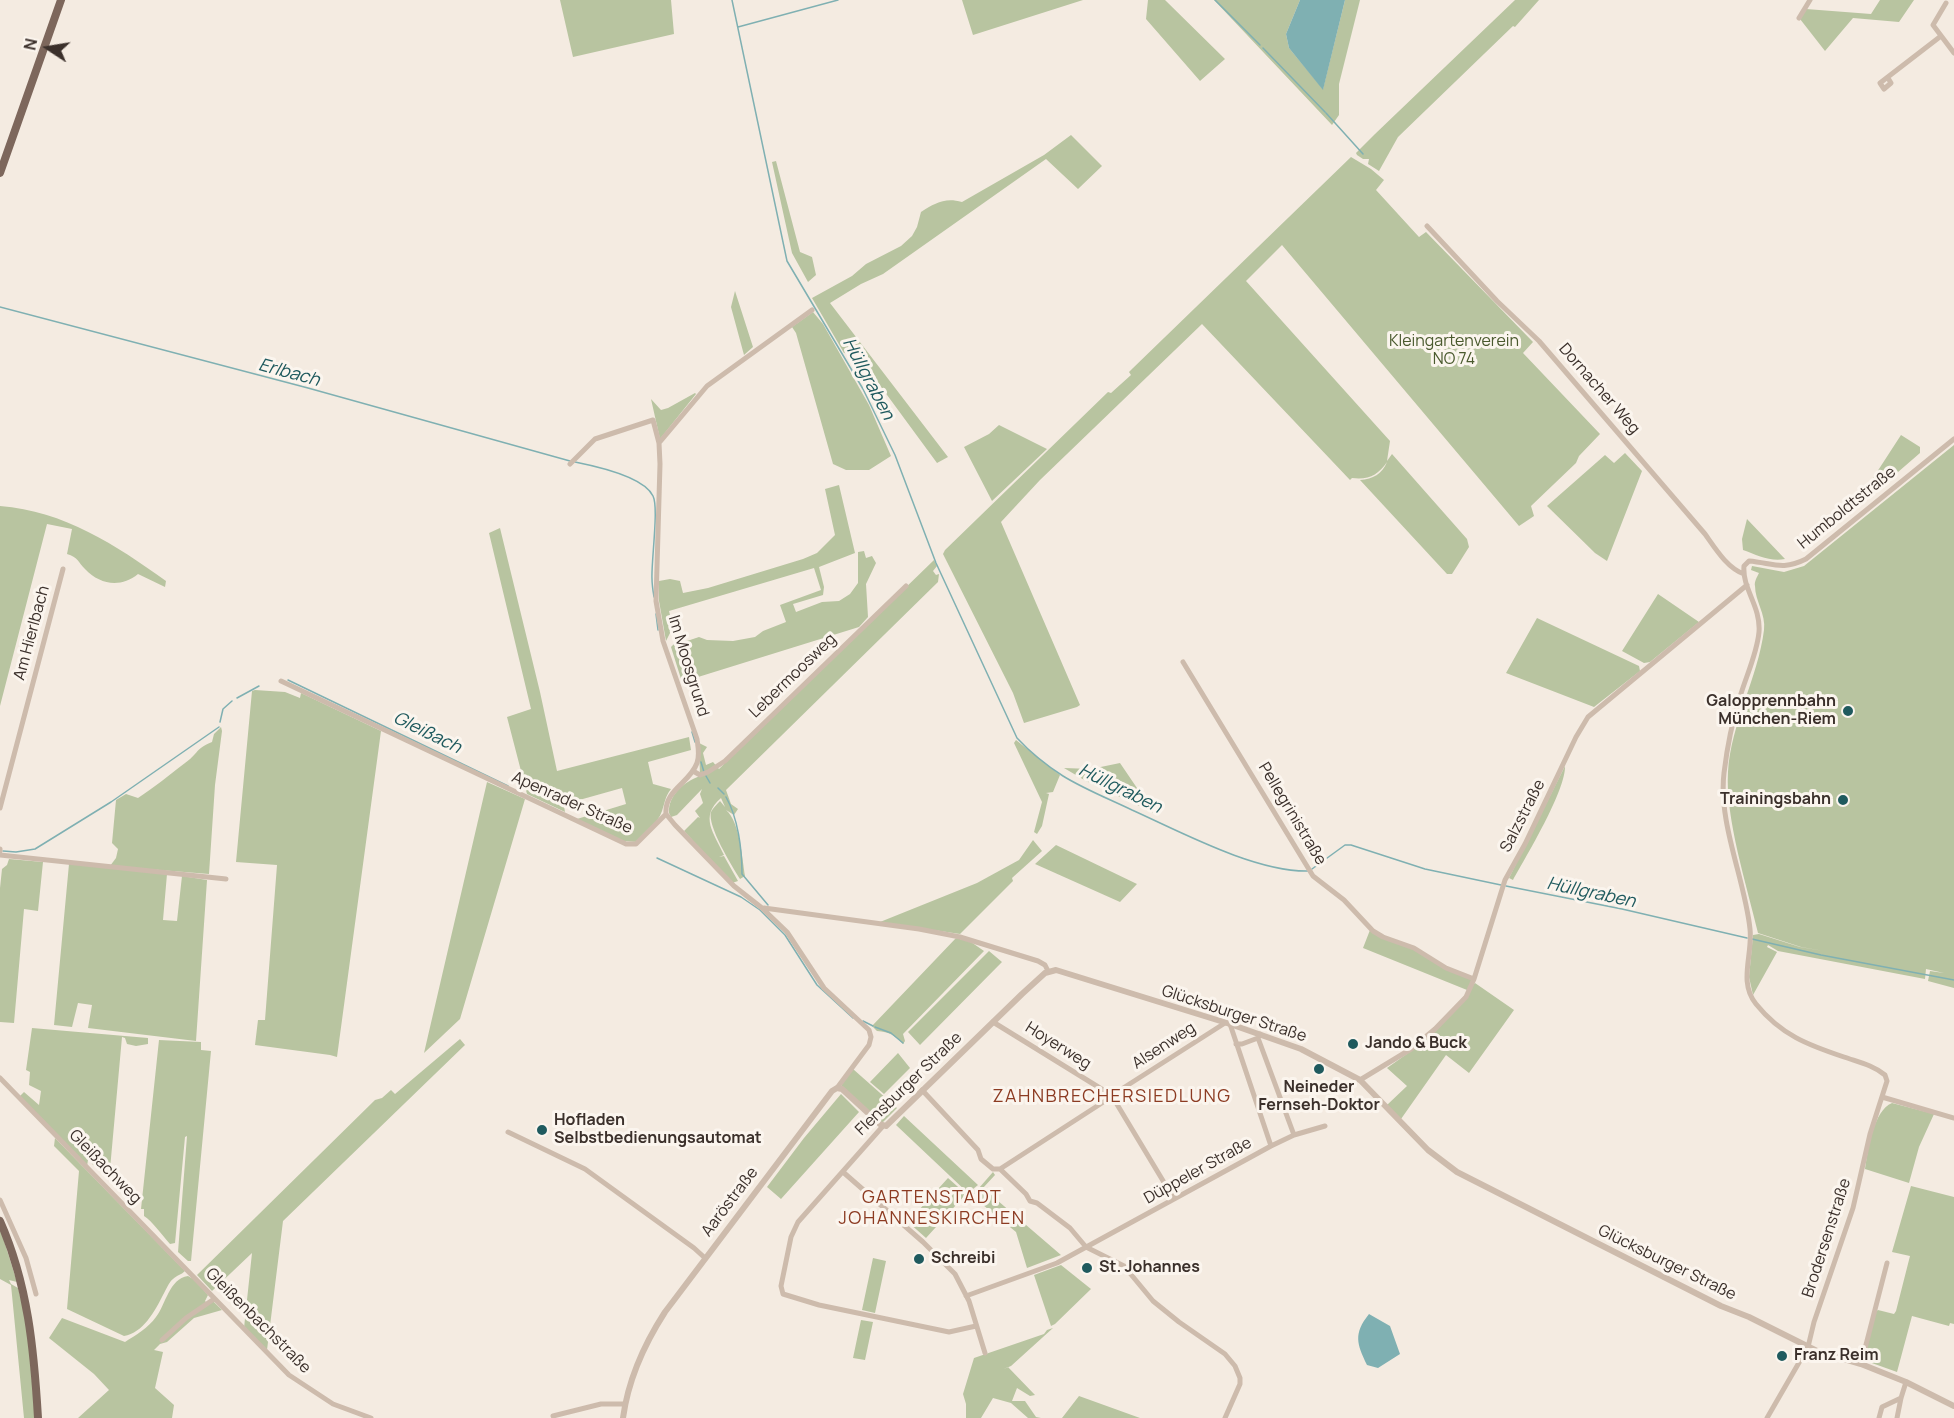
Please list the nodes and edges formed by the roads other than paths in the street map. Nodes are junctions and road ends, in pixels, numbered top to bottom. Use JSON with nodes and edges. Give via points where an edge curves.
{"nodes":[{"id":1,"x":61,"y":0,"type":"edge"},
{"id":2,"x":1810,"y":0,"type":"edge"},
{"id":3,"x":1946,"y":1,"type":"edge"},
{"id":4,"x":1954,"y":8,"type":"edge"},
{"id":5,"x":1799,"y":18,"type":"dead end"},
{"id":6,"x":1941,"y":36,"type":"junction"},
{"id":7,"x":1954,"y":53,"type":"edge"},
{"id":8,"x":1888,"y":78,"type":"dead end"},
{"id":9,"x":0,"y":172,"type":"edge"},
{"id":10,"x":1427,"y":226,"type":"dead end"},
{"id":11,"x":812,"y":310,"type":"dead end"},
{"id":12,"x":1954,"y":438,"type":"edge"},
{"id":13,"x":659,"y":444,"type":"junction"},
{"id":14,"x":570,"y":464,"type":"dead end"},
{"id":15,"x":63,"y":569,"type":"dead end"},
{"id":16,"x":1744,"y":574,"type":"junction"},
{"id":17,"x":1747,"y":585,"type":"junction"},
{"id":18,"x":906,"y":586,"type":"dead end"},
{"id":19,"x":1183,"y":662,"type":"dead end"},
{"id":20,"x":281,"y":681,"type":"dead end"},
{"id":21,"x":693,"y":771,"type":"junction"},
{"id":22,"x":0,"y":808,"type":"edge"},
{"id":23,"x":666,"y":814,"type":"junction"},
{"id":24,"x":0,"y":851,"type":"edge"},
{"id":25,"x":226,"y":879,"type":"dead end"},
{"id":26,"x":762,"y":908,"type":"junction"},
{"id":27,"x":1048,"y":971,"type":"junction"},
{"id":28,"x":1474,"y":980,"type":"junction"},
{"id":29,"x":993,"y":1022,"type":"junction"},
{"id":30,"x":1228,"y":1023,"type":"junction"},
{"id":31,"x":1259,"y":1036,"type":"junction"},
{"id":32,"x":1236,"y":1044,"type":"junction"},
{"id":33,"x":0,"y":1078,"type":"edge"},
{"id":34,"x":1360,"y":1080,"type":"junction"},
{"id":35,"x":837,"y":1088,"type":"junction"},
{"id":36,"x":922,"y":1090,"type":"junction"},
{"id":37,"x":1117,"y":1092,"type":"junction"},
{"id":38,"x":1108,"y":1096,"type":"junction"},
{"id":39,"x":1882,"y":1097,"type":"junction"},
{"id":40,"x":1115,"y":1101,"type":"junction"},
{"id":41,"x":1954,"y":1118,"type":"edge"},
{"id":42,"x":883,"y":1126,"type":"junction"},
{"id":43,"x":1325,"y":1126,"type":"dead end"},
{"id":44,"x":508,"y":1132,"type":"dead end"},
{"id":45,"x":1294,"y":1135,"type":"junction"},
{"id":46,"x":1271,"y":1146,"type":"junction"},
{"id":47,"x":1000,"y":1169,"type":"junction"},
{"id":48,"x":843,"y":1172,"type":"junction"},
{"id":49,"x":1173,"y":1199,"type":"junction"},
{"id":50,"x":0,"y":1200,"type":"edge"},
{"id":51,"x":0,"y":1221,"type":"edge"},
{"id":52,"x":1086,"y":1246,"type":"junction"},
{"id":53,"x":705,"y":1258,"type":"junction"},
{"id":54,"x":1887,"y":1263,"type":"dead end"},
{"id":55,"x":191,"y":1274,"type":"joint"},
{"id":56,"x":36,"y":1294,"type":"dead end"},
{"id":57,"x":966,"y":1296,"type":"junction"},
{"id":58,"x":214,"y":1299,"type":"junction"},
{"id":59,"x":976,"y":1326,"type":"junction"},
{"id":60,"x":162,"y":1341,"type":"dead end"},
{"id":61,"x":1808,"y":1347,"type":"junction"},
{"id":62,"x":985,"y":1353,"type":"dead end"},
{"id":63,"x":1862,"y":1364,"type":"junction"},
{"id":64,"x":1906,"y":1382,"type":"junction"},
{"id":65,"x":1901,"y":1398,"type":"junction"},
{"id":66,"x":625,"y":1404,"type":"junction"},
{"id":67,"x":1954,"y":1406,"type":"edge"},
{"id":68,"x":554,"y":1416,"type":"dead end"},
{"id":69,"x":38,"y":1418,"type":"edge"},
{"id":70,"x":370,"y":1418,"type":"edge"},
{"id":71,"x":623,"y":1418,"type":"edge"},
{"id":72,"x":1225,"y":1418,"type":"edge"},
{"id":73,"x":1767,"y":1418,"type":"edge"},
{"id":74,"x":1879,"y":1418,"type":"edge"},
{"id":75,"x":1897,"y":1418,"type":"edge"}],
"edges":[{"from":1,"to":9,"type":"main road"},
{"from":2,"to":5,"type":"street"},
{"from":3,"to":4,"type":"street"},
{"from":3,"to":6,"type":"street","via":[[1933,25]]},
{"from":6,"to":7,"type":"street"},
{"from":6,"to":8,"type":"street"},
{"from":10,"to":16,"type":"street","name":"Dornacher Weg","via":[[1539,341],[1721,555]]},
{"from":11,"to":13,"type":"street","via":[[707,386]]},
{"from":12,"to":16,"type":"street","name":"Humboldtstraße","via":[[1806,559],[1787,567],[1752,561],[1746,563]]},
{"from":13,"to":14,"type":"street","name":"Im Moosgrund","via":[[653,420],[596,439]]},
{"from":13,"to":21,"type":"street","name":"Im Moosgrund","via":[[656,601],[663,641],[697,739],[699,754]]},
{"from":15,"to":22,"type":"street","name":"Am Hierlbach"},
{"from":16,"to":17,"type":"street"},
{"from":17,"to":28,"type":"street","name":"Salzstraße","via":[[1588,717],[1504,881]]},
{"from":17,"to":39,"type":"street","name":"Brodersenstraße","via":[[1757,607],[1759,634],[1734,720],[1724,792],[1751,934],[1747,982],[1750,996],[1794,1038],[1885,1075]]},
{"from":18,"to":21,"type":"street","name":"Lebermoosweg","via":[[725,761],[700,775]]},
{"from":19,"to":28,"type":"street","name":"Pellegrinistraße","via":[[1310,873],[1344,900],[1373,931]]},
{"from":20,"to":23,"type":"street","name":"Apenrader Straße","via":[[626,844],[636,844]]},
{"from":21,"to":23,"type":"street","via":[[670,797]]},
{"from":23,"to":26,"type":"street","via":[[734,886]]},
{"from":24,"to":25,"type":"street"},
{"from":26,"to":27,"type":"street","name":"Glücksburger Straße","via":[[960,937],[1038,961]]},
{"from":26,"to":35,"type":"street","name":"Aaröstraße","via":[[787,932],[824,988],[869,1030],[867,1047]]},
{"from":27,"to":29,"type":"street","name":"Flensburger Straße"},
{"from":27,"to":30,"type":"street","name":"Glücksburger Straße","via":[[1062,970]]},
{"from":28,"to":34,"type":"street","name":"Salzstraße","via":[[1466,997],[1435,1029],[1411,1049]]},
{"from":29,"to":36,"type":"street","name":"Flensburger Straße"},
{"from":29,"to":38,"type":"street","name":"Hoyerweg"},
{"from":30,"to":31,"type":"street","name":"Glücksburger Straße"},
{"from":30,"to":32,"type":"street"},
{"from":30,"to":37,"type":"street","name":"Alsenweg"},
{"from":31,"to":32,"type":"street"},
{"from":31,"to":34,"type":"street","name":"Glücksburger Straße","via":[[1301,1049]]},
{"from":31,"to":45,"type":"street"},
{"from":32,"to":46,"type":"street"},
{"from":33,"to":55,"type":"street","name":"Gleißachweg"},
{"from":34,"to":61,"type":"street","name":"Glücksburger Straße","via":[[1428,1150],[1457,1172]]},
{"from":35,"to":42,"type":"street"},
{"from":35,"to":53,"type":"street","name":"Aaröstraße"},
{"from":36,"to":42,"type":"street","name":"Flensburger Straße"},
{"from":36,"to":47,"type":"street","via":[[978,1150],[981,1159],[993,1169]]},
{"from":37,"to":38,"type":"street","name":"Alsenweg","via":[[1112,1090]]},
{"from":37,"to":40,"type":"street"},
{"from":38,"to":40,"type":"street"},
{"from":38,"to":47,"type":"street","name":"Alsenweg"},
{"from":39,"to":41,"type":"street"},
{"from":39,"to":61,"type":"street","name":"Brodersenstraße","via":[[1853,1208]]},
{"from":40,"to":49,"type":"street"},
{"from":42,"to":48,"type":"street","name":"Flensburger Straße"},
{"from":43,"to":45,"type":"street","name":"Düppeler Straße"},
{"from":44,"to":53,"type":"street","via":[[585,1169]]},
{"from":45,"to":46,"type":"street","name":"Düppeler Straße"},
{"from":46,"to":49,"type":"street","name":"Düppeler Straße"},
{"from":47,"to":52,"type":"street","via":[[1030,1201],[1070,1228]]},
{"from":48,"to":57,"type":"street","via":[[955,1274]]},
{"from":48,"to":59,"type":"street","name":"Flensburger Straße","via":[[798,1222],[791,1237],[781,1286],[783,1294],[949,1332]]},
{"from":49,"to":52,"type":"street","name":"Düppeler Straße"},
{"from":50,"to":56,"type":"street","via":[[26,1258]]},
{"from":51,"to":69,"type":"main road","via":[[25,1298]]},
{"from":52,"to":57,"type":"street","name":"Düppeler Straße","via":[[1057,1263]]},
{"from":52,"to":72,"type":"street","via":[[1124,1266],[1153,1300],[1225,1354],[1235,1366],[1240,1384]]},
{"from":53,"to":66,"type":"street","name":"Aaröstraße","via":[[658,1322]]},
{"from":54,"to":63,"type":"street"},
{"from":55,"to":58,"type":"street","name":"Gleißenbachstraße"},
{"from":57,"to":59,"type":"street"},
{"from":58,"to":60,"type":"street","via":[[186,1317]]},
{"from":58,"to":70,"type":"street","name":"Gleißenbachstraße","via":[[289,1375],[333,1404]]},
{"from":59,"to":62,"type":"street"},
{"from":61,"to":63,"type":"street","name":"Glücksburger Straße"},
{"from":61,"to":73,"type":"street","name":"Brodersenstraße"},
{"from":63,"to":64,"type":"street","name":"Glücksburger Straße"},
{"from":64,"to":65,"type":"street"},
{"from":64,"to":67,"type":"street","name":"Glücksburger Straße"},
{"from":65,"to":74,"type":"street","via":[[1882,1407]]},
{"from":65,"to":75,"type":"street"},
{"from":66,"to":68,"type":"street","via":[[602,1404]]},
{"from":66,"to":71,"type":"street","name":"Aaröstraße"}]}
